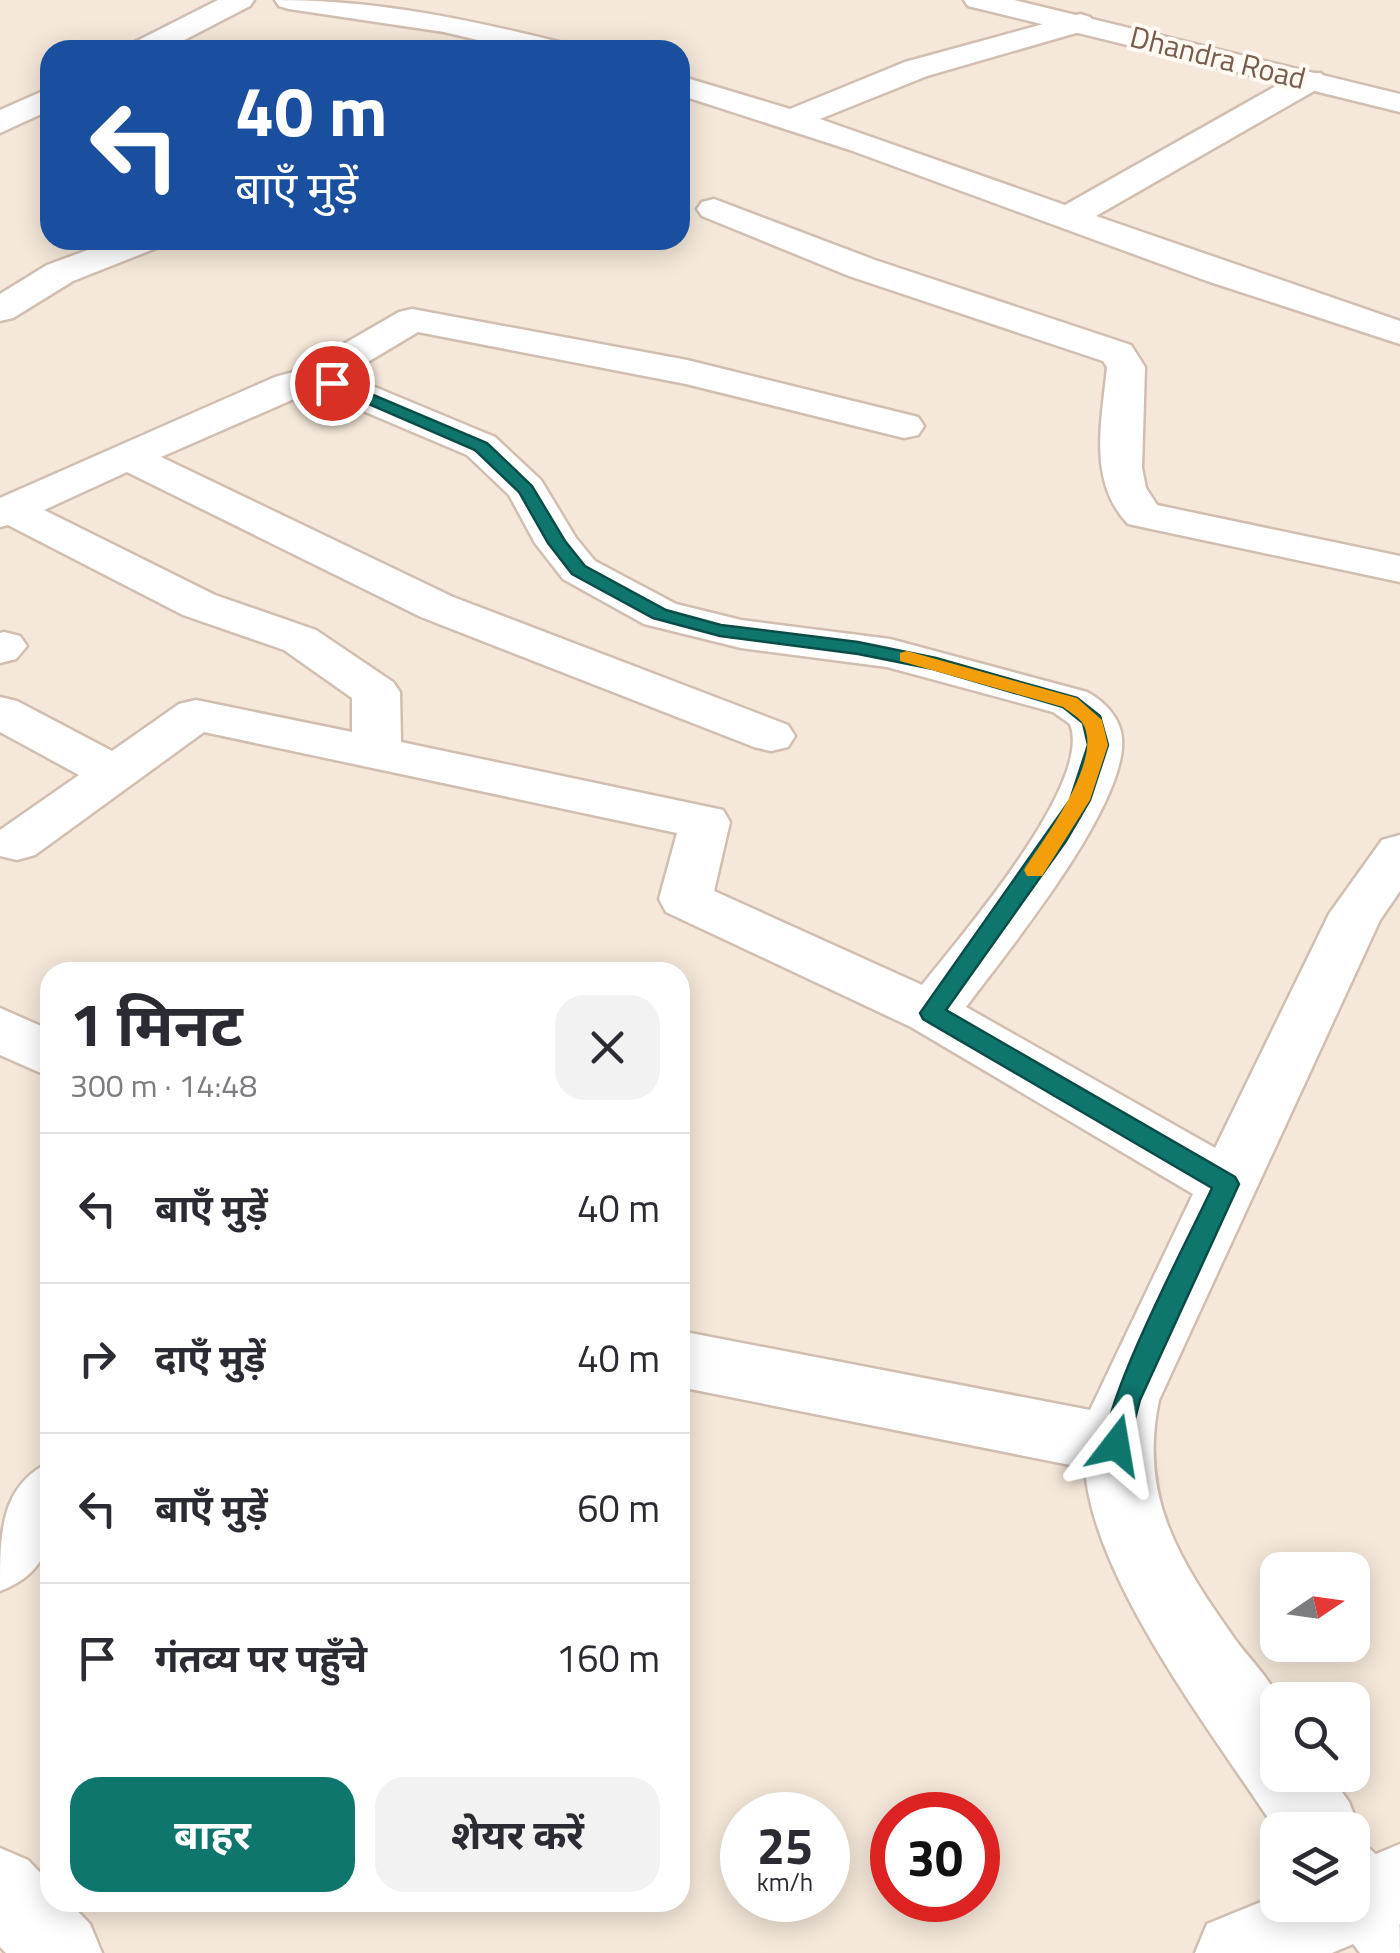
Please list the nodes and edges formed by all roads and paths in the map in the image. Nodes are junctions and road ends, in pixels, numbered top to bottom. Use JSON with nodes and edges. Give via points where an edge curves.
{"nodes":[{"id":1,"x":240,"y":0,"type":"edge"},
{"id":2,"x":290,"y":0,"type":"edge"},
{"id":3,"x":978,"y":0,"type":"edge"},
{"id":4,"x":1080,"y":23,"type":"junction"},
{"id":5,"x":162,"y":40,"type":"edge"},
{"id":6,"x":516,"y":40,"type":"edge"},
{"id":7,"x":1310,"y":80,"type":"junction"},
{"id":8,"x":690,"y":88,"type":"edge"},
{"id":9,"x":40,"y":102,"type":"edge"},
{"id":10,"x":1400,"y":102,"type":"edge"},
{"id":11,"x":792,"y":119,"type":"junction"},
{"id":12,"x":0,"y":123,"type":"edge"},
{"id":13,"x":714,"y":208,"type":"dead end"},
{"id":14,"x":1068,"y":218,"type":"junction"},
{"id":15,"x":122,"y":250,"type":"edge"},
{"id":16,"x":0,"y":310,"type":"edge"},
{"id":17,"x":1400,"y":333,"type":"edge"},
{"id":18,"x":310,"y":380,"type":"junction"},
{"id":19,"x":904,"y":426,"type":"dead end"},
{"id":20,"x":128,"y":457,"type":"junction"},
{"id":21,"x":5,"y":512,"type":"edge"},
{"id":22,"x":1400,"y":569,"type":"edge"},
{"id":23,"x":0,"y":712,"type":"edge"},
{"id":24,"x":771,"y":736,"type":"dead end"},
{"id":25,"x":377,"y":753,"type":"junction"},
{"id":26,"x":114,"y":773,"type":"junction"},
{"id":27,"x":16,"y":843,"type":"dead end"},
{"id":28,"x":1400,"y":852,"type":"edge"},
{"id":29,"x":932,"y":1013,"type":"junction"},
{"id":30,"x":0,"y":1028,"type":"edge"},
{"id":31,"x":40,"y":1050,"type":"edge"},
{"id":32,"x":1226,"y":1184,"type":"junction"},
{"id":33,"x":690,"y":1360,"type":"edge"},
{"id":34,"x":1116,"y":1445,"type":"junction"},
{"id":35,"x":40,"y":1506,"type":"edge"},
{"id":36,"x":0,"y":1558,"type":"edge"},
{"id":37,"x":1260,"y":1737,"type":"edge"},
{"id":38,"x":0,"y":1888,"type":"edge"},
{"id":39,"x":1380,"y":1901,"type":"edge"},
{"id":40,"x":61,"y":1953,"type":"edge"},
{"id":41,"x":1236,"y":1953,"type":"edge"}],
"edges":[{"from":1,"to":5,"type":"street"},
{"from":2,"to":6,"type":"street","via":[[444,22]]},
{"from":3,"to":4,"type":"street","name":"Dhandra Road"},
{"from":4,"to":7,"type":"street","name":"Dhandra Road"},
{"from":4,"to":11,"type":"street","via":[[916,68]]},
{"from":7,"to":10,"type":"street","name":"Dhandra Road"},
{"from":7,"to":14,"type":"street"},
{"from":8,"to":11,"type":"street"},
{"from":9,"to":12,"type":"street"},
{"from":11,"to":14,"type":"street"},
{"from":13,"to":22,"type":"street","via":[[862,268],[1117,353],[1126,367],[1122,483],[1142,514]]},
{"from":14,"to":17,"type":"street"},
{"from":15,"to":16,"type":"street","via":[[60,274]]},
{"from":18,"to":19,"type":"street","via":[[412,320],[686,372]]},
{"from":18,"to":20,"type":"street"},
{"from":18,"to":29,"type":"street","via":[[332,383],[481,446],[526,490],[578,570],[660,614],[727,632],[920,660],[1083,709],[1098,745],[1080,800]]},
{"from":20,"to":21,"type":"street"},
{"from":20,"to":24,"type":"street","via":[[437,607]]},
{"from":21,"to":25,"type":"street","via":[[199,606],[300,640],[376,692]]},
{"from":23,"to":26,"type":"street"},
{"from":25,"to":26,"type":"street","via":[[196,715]]},
{"from":25,"to":29,"type":"street","via":[[705,822],[685,899]]},
{"from":26,"to":27,"type":"street"},
{"from":28,"to":32,"type":"street","via":[[1356,914]]},
{"from":29,"to":32,"type":"street"},
{"from":30,"to":31,"type":"street"},
{"from":32,"to":34,"type":"street","via":[[1126,1400]]},
{"from":33,"to":34,"type":"street"},
{"from":34,"to":37,"type":"street","via":[[1122,1500],[1144,1561]]},
{"from":35,"to":36,"type":"street"},
{"from":38,"to":40,"type":"street"},
{"from":39,"to":41,"type":"street"}]}
